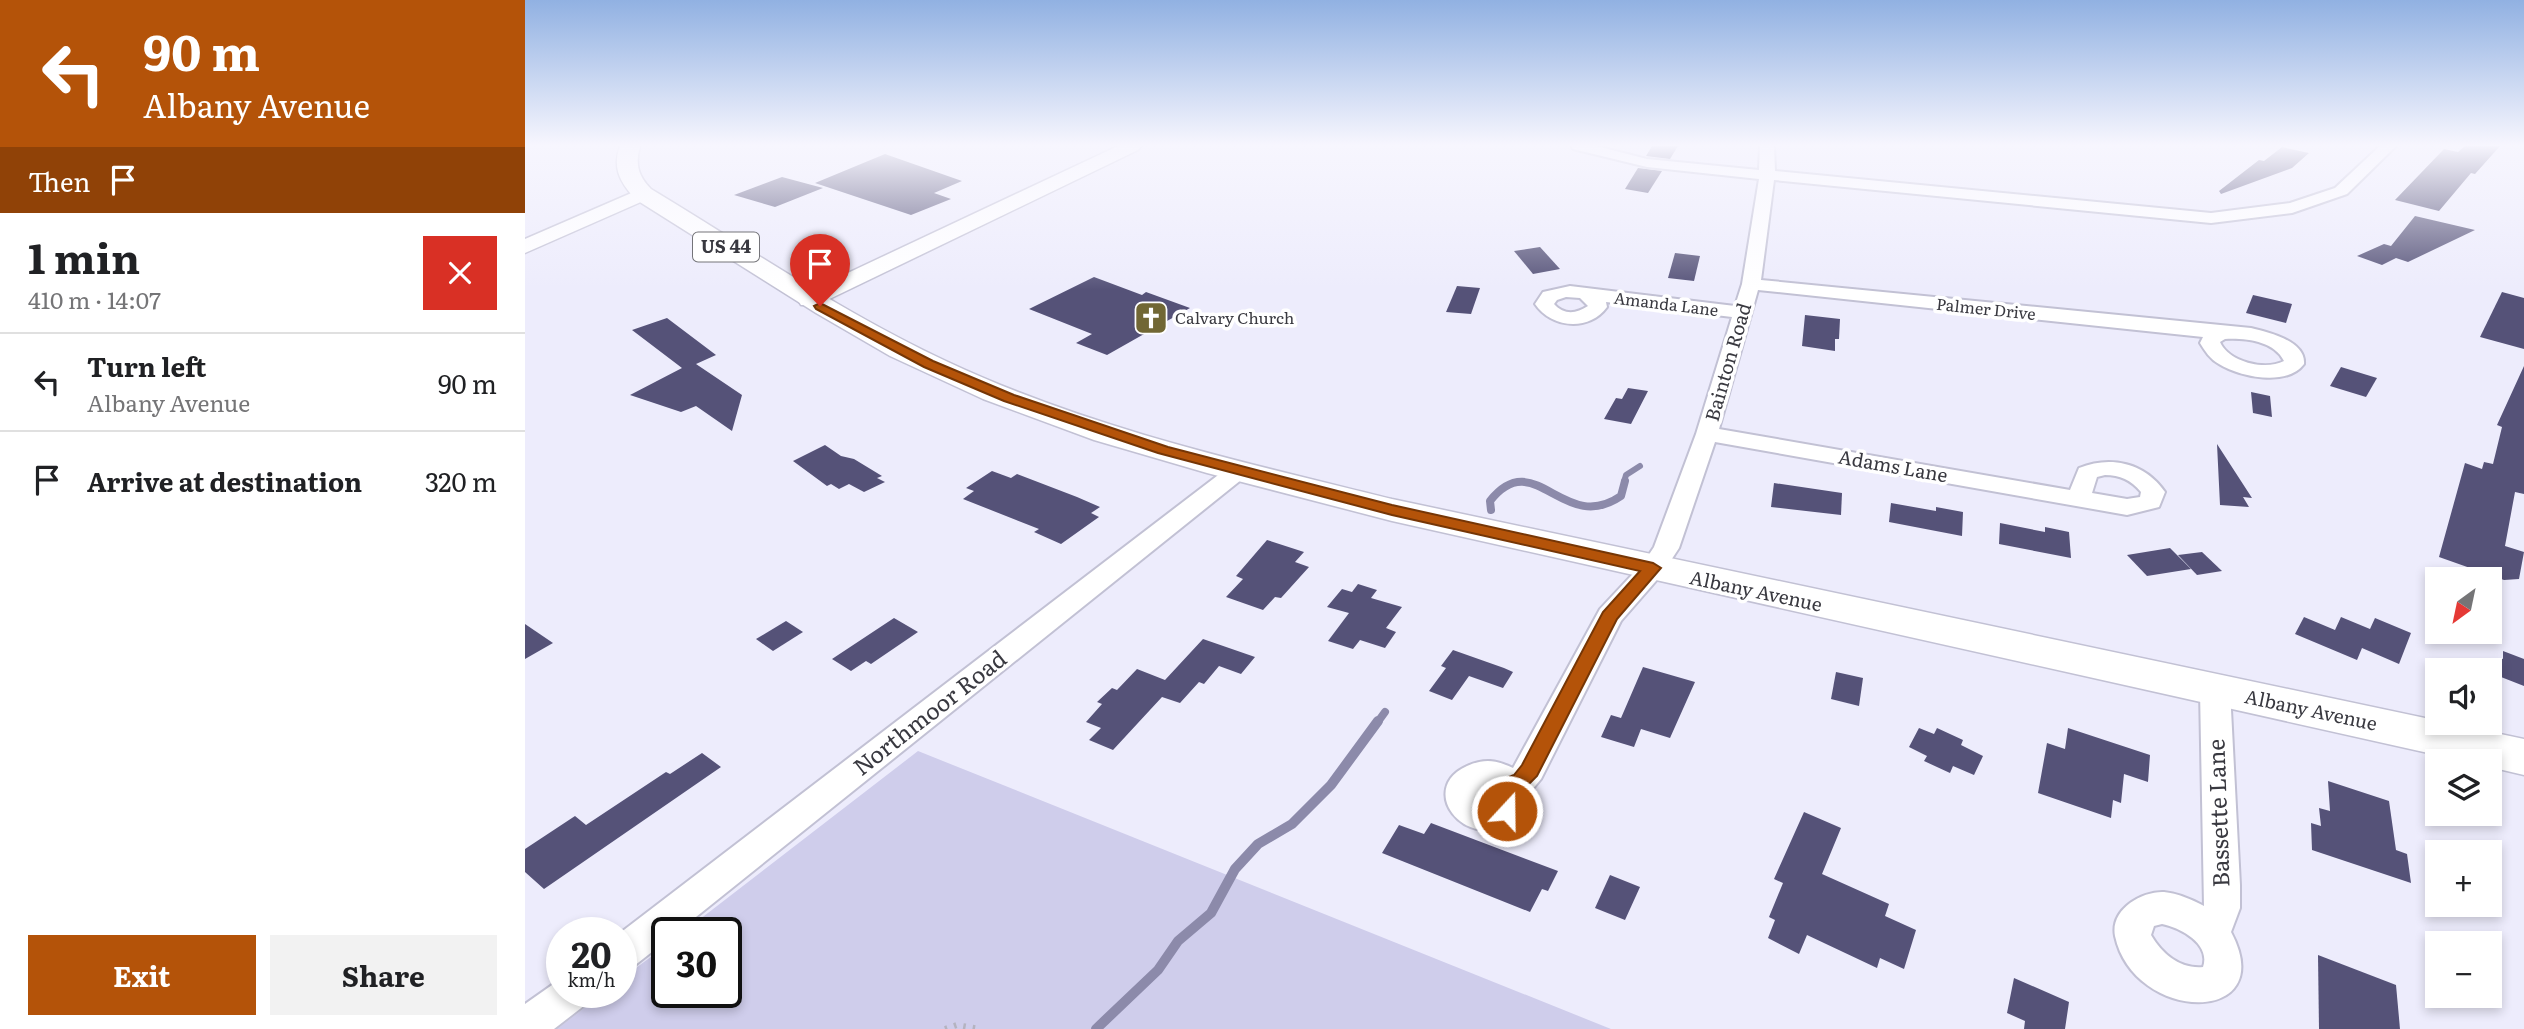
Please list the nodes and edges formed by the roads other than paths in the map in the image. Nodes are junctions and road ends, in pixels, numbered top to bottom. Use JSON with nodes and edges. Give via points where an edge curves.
{"nodes":[{"id":1,"x":643,"y":194,"type":"joint"},
{"id":2,"x":1031,"y":194,"type":"edge"},
{"id":3,"x":1764,"y":194,"type":"edge"},
{"id":4,"x":1957,"y":194,"type":"edge"},
{"id":5,"x":2332,"y":194,"type":"edge"},
{"id":6,"x":525,"y":247,"type":"edge"},
{"id":7,"x":1751,"y":284,"type":"junction"},
{"id":8,"x":1590,"y":295,"type":"dead end"},
{"id":9,"x":809,"y":300,"type":"junction"},
{"id":10,"x":1742,"y":313,"type":"junction"},
{"id":11,"x":2221,"y":333,"type":"dead end"},
{"id":12,"x":1707,"y":434,"type":"junction"},
{"id":13,"x":1238,"y":471,"type":"junction"},
{"id":14,"x":2079,"y":497,"type":"dead end"},
{"id":15,"x":1653,"y":568,"type":"junction"},
{"id":16,"x":2215,"y":690,"type":"junction"},
{"id":17,"x":2524,"y":757,"type":"edge"},
{"id":18,"x":1513,"y":784,"type":"dead end"},
{"id":19,"x":2205,"y":927,"type":"dead end"},
{"id":20,"x":637,"y":941,"type":"edge"},
{"id":21,"x":551,"y":1008,"type":"edge"},
{"id":22,"x":525,"y":1028,"type":"edge"}],
"edges":[{"from":1,"to":6,"type":"main road"},
{"from":1,"to":9,"type":"highway","name":"Albany Avenue","number":"US 44"},
{"from":2,"to":9,"type":"main road"},
{"from":3,"to":7,"type":"street","name":"Bainton Road"},
{"from":4,"to":5,"type":"street","via":[[2211,218],[2293,208]]},
{"from":7,"to":10,"type":"street","name":"Bainton Road"},
{"from":7,"to":11,"type":"street","name":"Palmer Drive"},
{"from":8,"to":10,"type":"street","name":"Amanda Lane"},
{"from":9,"to":13,"type":"highway","name":"Albany Avenue","number":"US 44","via":[[905,352],[1009,398]]},
{"from":10,"to":12,"type":"street","name":"Bainton Road"},
{"from":12,"to":14,"type":"street","name":"Adams Lane"},
{"from":12,"to":15,"type":"street","name":"Bainton Road","via":[[1666,548]]},
{"from":13,"to":15,"type":"highway","name":"Albany Avenue","number":"US 44"},
{"from":13,"to":20,"type":"street","name":"Northmoor Road"},
{"from":15,"to":16,"type":"highway","name":"Albany Avenue","number":"US 44"},
{"from":15,"to":18,"type":"street","name":"Bainton Road","via":[[1610,616],[1529,770]]},
{"from":16,"to":17,"type":"highway","name":"Albany Avenue","number":"US 44"},
{"from":16,"to":19,"type":"street","name":"Bassette Lane","via":[[2223,885],[2218,921]]},
{"from":21,"to":22,"type":"street"}]}
